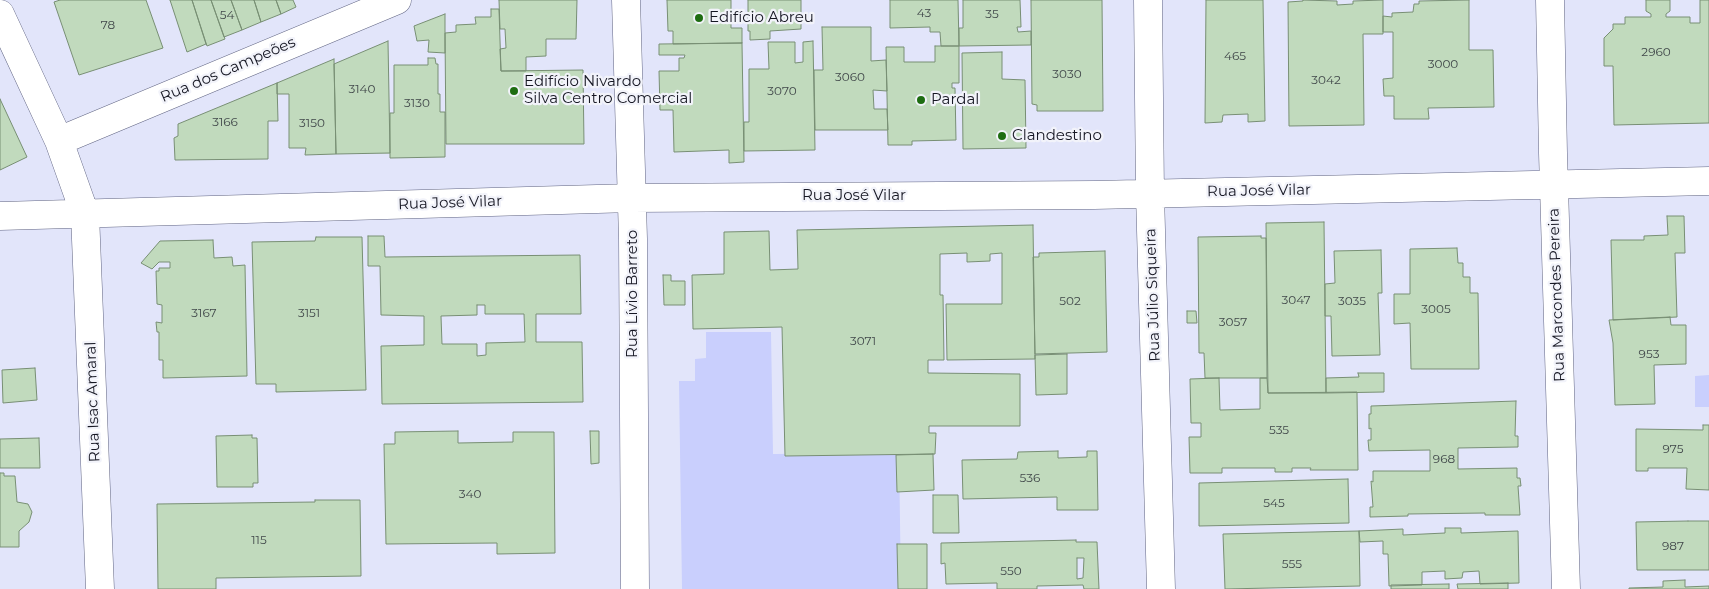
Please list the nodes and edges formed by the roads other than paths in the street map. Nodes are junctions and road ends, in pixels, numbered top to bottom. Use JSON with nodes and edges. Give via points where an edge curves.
{"nodes":[{"id":1,"x":397,"y":0,"type":"edge"},
{"id":2,"x":626,"y":0,"type":"edge"},
{"id":3,"x":1148,"y":0,"type":"edge"},
{"id":4,"x":1550,"y":0,"type":"edge"},
{"id":5,"x":0,"y":14,"type":"edge"},
{"id":6,"x":59,"y":141,"type":"junction"},
{"id":7,"x":1709,"y":181,"type":"edge"},
{"id":8,"x":1554,"y":184,"type":"junction"},
{"id":9,"x":1150,"y":194,"type":"junction"},
{"id":10,"x":632,"y":198,"type":"junction"},
{"id":11,"x":85,"y":214,"type":"junction"},
{"id":12,"x":0,"y":216,"type":"edge"},
{"id":13,"x":100,"y":589,"type":"edge"},
{"id":14,"x":635,"y":589,"type":"edge"},
{"id":15,"x":1161,"y":589,"type":"edge"},
{"id":16,"x":1566,"y":589,"type":"edge"}],
"edges":[{"from":1,"to":6,"type":"street","name":"Rua dos Campeões"},
{"from":2,"to":10,"type":"street","name":"Rua Lívio Barreto"},
{"from":3,"to":9,"type":"street","name":"Rua Júlio Siqueira"},
{"from":4,"to":8,"type":"street","name":"Rua Marcondes Pereira"},
{"from":5,"to":6,"type":"street","name":"Rua Isac Amaral"},
{"from":6,"to":11,"type":"street","name":"Rua Isac Amaral"},
{"from":7,"to":8,"type":"street","name":"Rua José Vilar"},
{"from":8,"to":9,"type":"street","name":"Rua José Vilar"},
{"from":8,"to":16,"type":"street","name":"Rua Marcondes Pereira"},
{"from":9,"to":10,"type":"street","name":"Rua José Vilar"},
{"from":9,"to":15,"type":"street","name":"Rua Júlio Siqueira"},
{"from":10,"to":11,"type":"street","name":"Rua José Vilar"},
{"from":10,"to":14,"type":"street","name":"Rua Lívio Barreto"},
{"from":11,"to":12,"type":"street","name":"Rua José Vilar"},
{"from":11,"to":13,"type":"street","name":"Rua Isac Amaral"}]}
